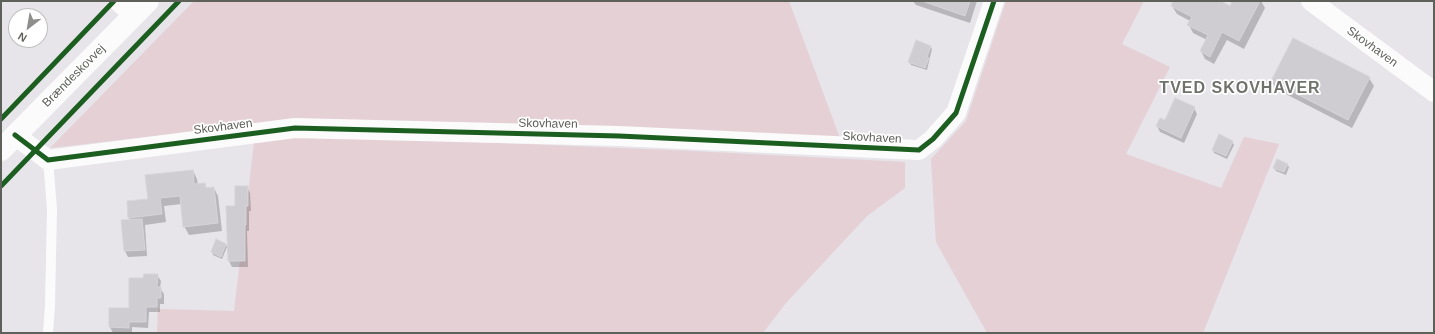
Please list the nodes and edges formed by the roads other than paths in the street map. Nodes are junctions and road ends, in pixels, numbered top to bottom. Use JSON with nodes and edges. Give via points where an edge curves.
{"nodes":[{"id":1,"x":994,"y":1,"type":"edge"},
{"id":2,"x":1311,"y":1,"type":"edge"},
{"id":3,"x":134,"y":6,"type":"edge"},
{"id":4,"x":1434,"y":92,"type":"edge"},
{"id":5,"x":8,"y":143,"type":"edge"},
{"id":6,"x":48,"y":160,"type":"junction"},
{"id":7,"x":48,"y":333,"type":"edge"}],
"edges":[{"from":1,"to":6,"type":"street","name":"Skovhaven","via":[[956,113],[933,139],[919,150],[619,136],[295,128]]},
{"from":2,"to":4,"type":"street","name":"Skovhaven"},
{"from":3,"to":5,"type":"street","name":"Brændeskovvej"},
{"from":5,"to":6,"type":"street"},
{"from":6,"to":7,"type":"lane","via":[[52,208]]}]}
